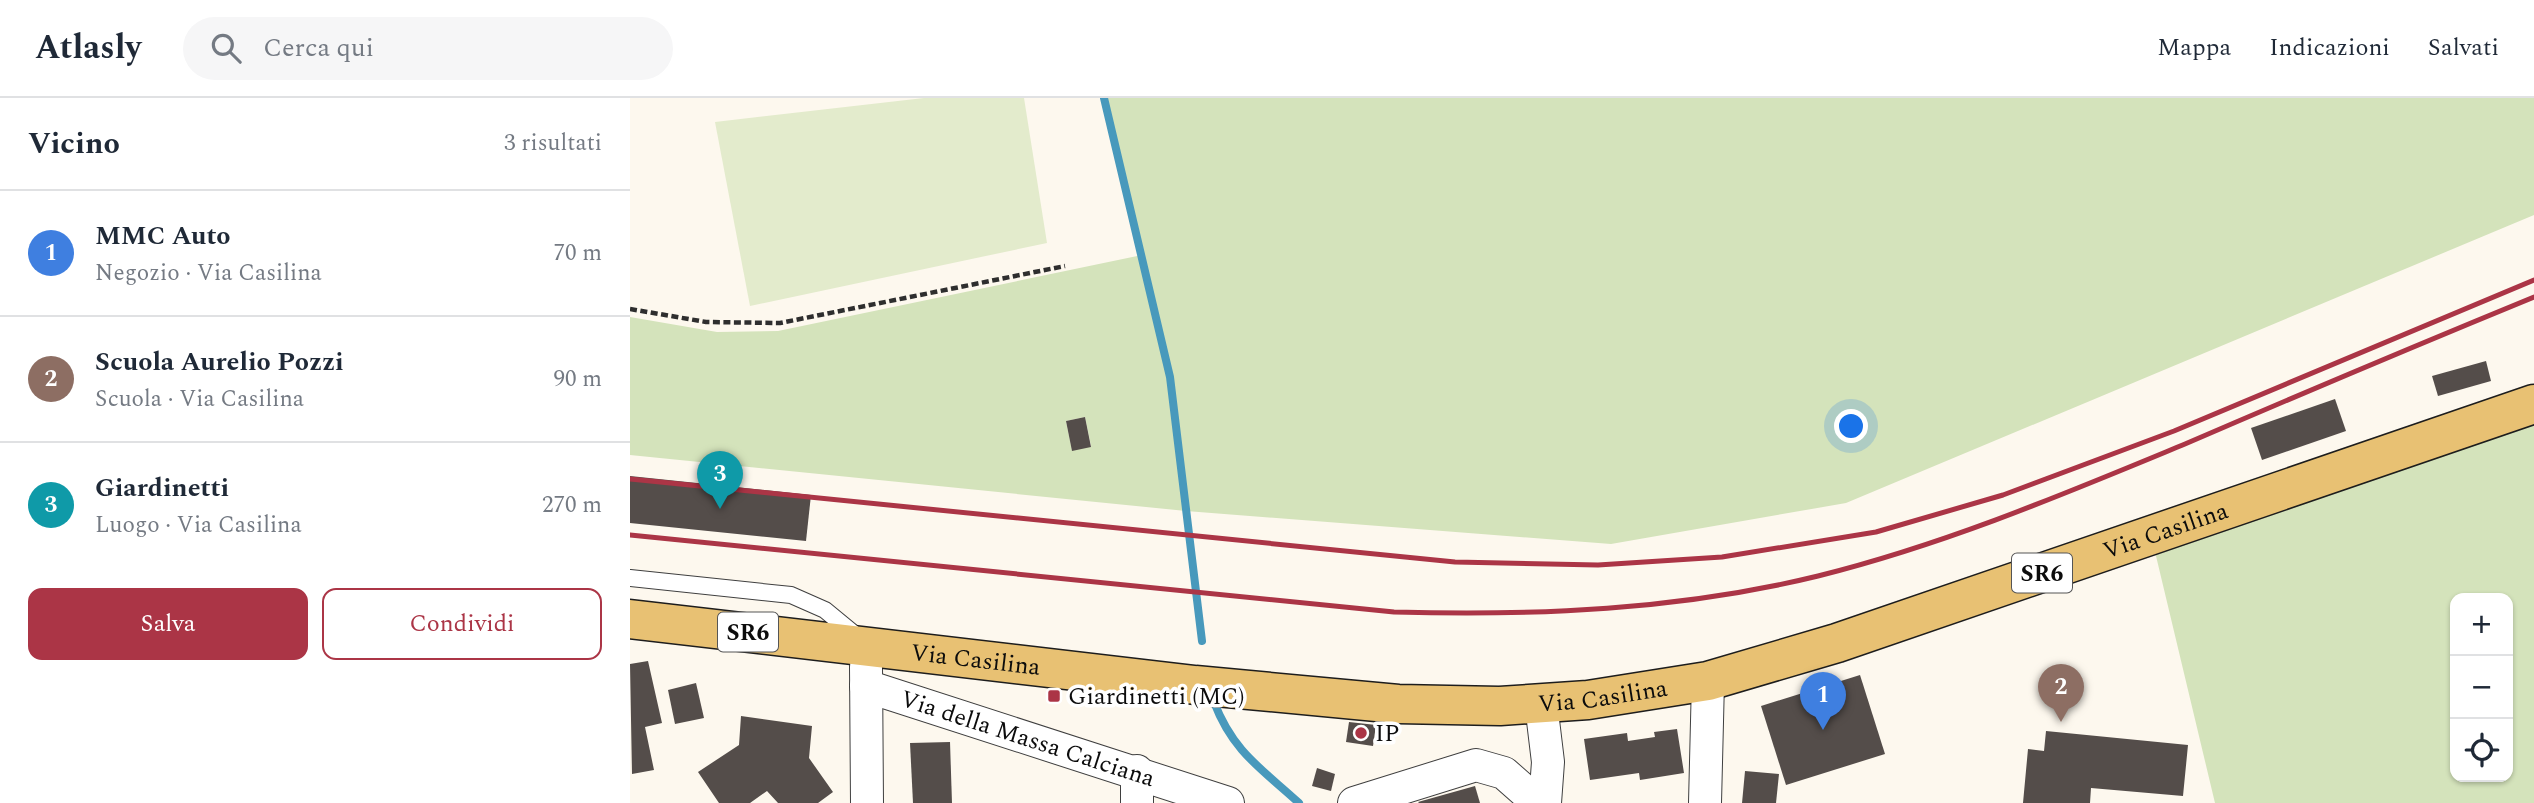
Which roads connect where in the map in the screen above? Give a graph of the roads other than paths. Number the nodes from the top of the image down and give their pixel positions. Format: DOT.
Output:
graph roads {
  1 [pos="2534,404"];
  2 [pos="630,578"];
  3 [pos="630,619"];
  4 [pos="866,645"];
  5 [pos="1709,681"];
  6 [pos="866,687"];
  7 [pos="1541,704"];
  8 [pos="1138,771"];
  9 [pos="867,803"];
  10 [pos="1137,803"];
  11 [pos="1228,803"];
  12 [pos="1354,803"];
  13 [pos="1538,803"];
  14 [pos="1545,803"];
  15 [pos="1705,803"];
  1 -- 5 [label="main road, Via Casilina / SR6"];
  2 -- 4 [label="lane"];
  3 -- 4 [label="main road, Via Casilina / SR6"];
  4 -- 6 [label="street"];
  4 -- 7 [label="main road, Via Casilina / SR6"];
  5 -- 7 [label="main road, Via Casilina / SR6"];
  5 -- 15 [label="street"];
  6 -- 8 [label="street, Via della Massa Calciana"];
  6 -- 9 [label="street"];
  7 -- 14 [label="street"];
  8 -- 10 [label="street"];
  8 -- 11 [label="street, Via della Massa Calciana"];
  12 -- 13 [label="street"];
}
